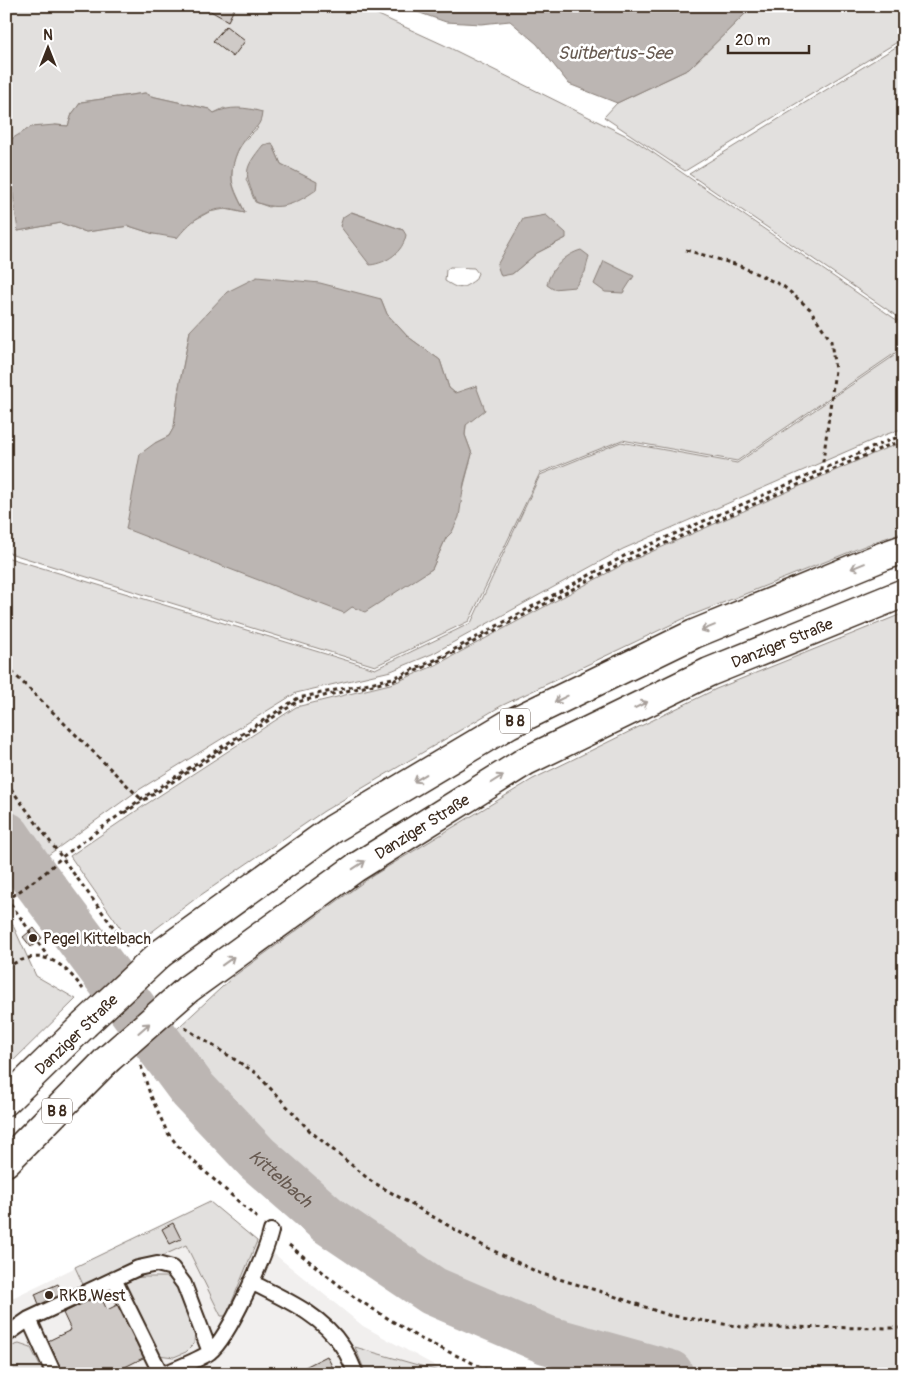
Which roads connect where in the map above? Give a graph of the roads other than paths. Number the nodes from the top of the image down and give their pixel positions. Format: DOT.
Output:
graph roads {
  1 [pos="904,550"];
  2 [pos="904,592"];
  3 [pos="6,1101"];
  4 [pos="6,1162"];
  5 [pos="271,1231"];
  6 [pos="114,1279"];
  7 [pos="251,1282"];
  8 [pos="29,1319"];
  9 [pos="6,1335"];
  10 [pos="210,1352"];
  11 [pos="54,1374"];
  12 [pos="163,1374"];
  13 [pos="356,1374"];
  1 -- 3 [label="highway, Danziger Straße / B 8, one-way, bridge"];
  4 -- 2 [label="highway, Danziger Straße / B 8, one-way, bridge"];
  5 -- 7 [label="lane"];
  6 -- 8 [label="lane"];
  6 -- 10 [label="lane"];
  6 -- 12 [label="lane"];
  7 -- 10 [label="lane"];
  7 -- 13 [label="lane"];
  8 -- 9 [label="lane"];
  8 -- 11 [label="lane"];
  10 -- 12 [label="lane"];
}
